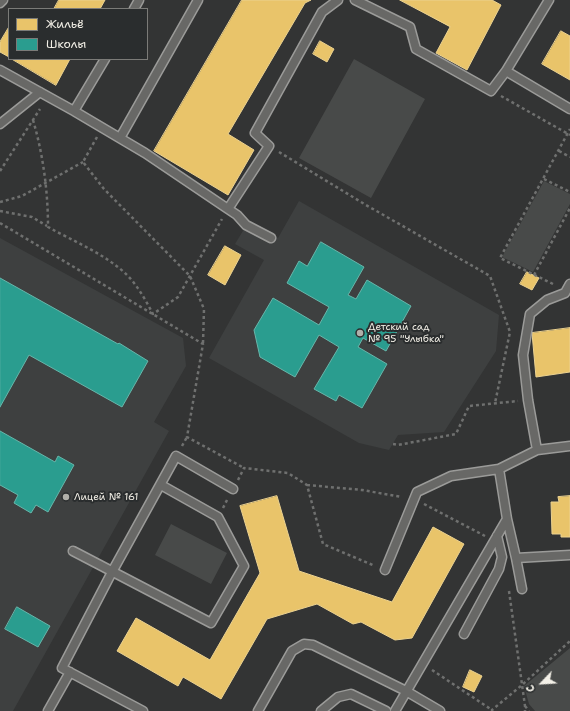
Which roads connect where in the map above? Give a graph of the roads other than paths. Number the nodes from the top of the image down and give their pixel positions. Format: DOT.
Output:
graph roads {
  1 [pos="3,0"];
  2 [pos="198,0"];
  3 [pos="338,0"];
  4 [pos="355,0"];
  5 [pos="549,0"];
  6 [pos="0,3"];
  7 [pos="104,60"];
  8 [pos="0,70"];
  9 [pos="506,71"];
  10 [pos="40,92"];
  11 [pos="570,109"];
  12 [pos="74,111"];
  13 [pos="0,124"];
  14 [pos="120,138"];
  15 [pos="228,209"];
  16 [pos="271,238"];
  17 [pos="570,284"];
  18 [pos="570,446"];
  19 [pos="537,450"];
  20 [pos="498,469"];
  21 [pos="161,486"];
  22 [pos="233,489"];
  23 [pos="507,519"];
  24 [pos="497,536"];
  25 [pos="73,551"];
  26 [pos="570,556"];
  27 [pos="516,558"];
  28 [pos="385,570"];
  29 [pos="112,572"];
  30 [pos="522,588"];
  31 [pos="464,634"];
  32 [pos="70,672"];
  33 [pos="406,691"];
  34 [pos="48,711"];
  35 [pos="142,711"];
  36 [pos="258,711"];
  37 [pos="321,711"];
  38 [pos="386,711"];
  39 [pos="395,711"];
  40 [pos="440,711"];
  1 -- 6 [label="lane"];
  2 -- 14 [label="lane"];
  3 -- 15 [label="lane"];
  4 -- 9 [label="lane"];
  5 -- 9 [label="lane"];
  7 -- 12 [label="lane"];
  8 -- 10 [label="lane"];
  9 -- 11 [label="lane"];
  10 -- 12 [label="lane"];
  10 -- 13 [label="lane"];
  12 -- 14 [label="lane"];
  14 -- 15 [label="lane"];
  15 -- 16 [label="lane"];
  17 -- 19 [label="lane"];
  18 -- 19 [label="lane"];
  19 -- 20 [label="lane"];
  20 -- 23 [label="lane"];
  20 -- 28 [label="lane"];
  21 -- 22 [label="lane"];
  21 -- 29 [label="lane"];
  21 -- 29 [label="lane"];
  23 -- 24 [label="lane"];
  23 -- 27 [label="lane"];
  24 -- 31 [label="lane"];
  24 -- 33 [label="lane"];
  25 -- 29 [label="lane"];
  26 -- 27 [label="lane"];
  27 -- 30 [label="lane"];
  29 -- 32 [label="lane"];
  32 -- 34 [label="lane"];
  32 -- 35 [label="lane"];
  33 -- 36 [label="lane"];
  33 -- 39 [label="lane"];
  33 -- 40 [label="lane"];
  37 -- 38 [label="lane"];
}
